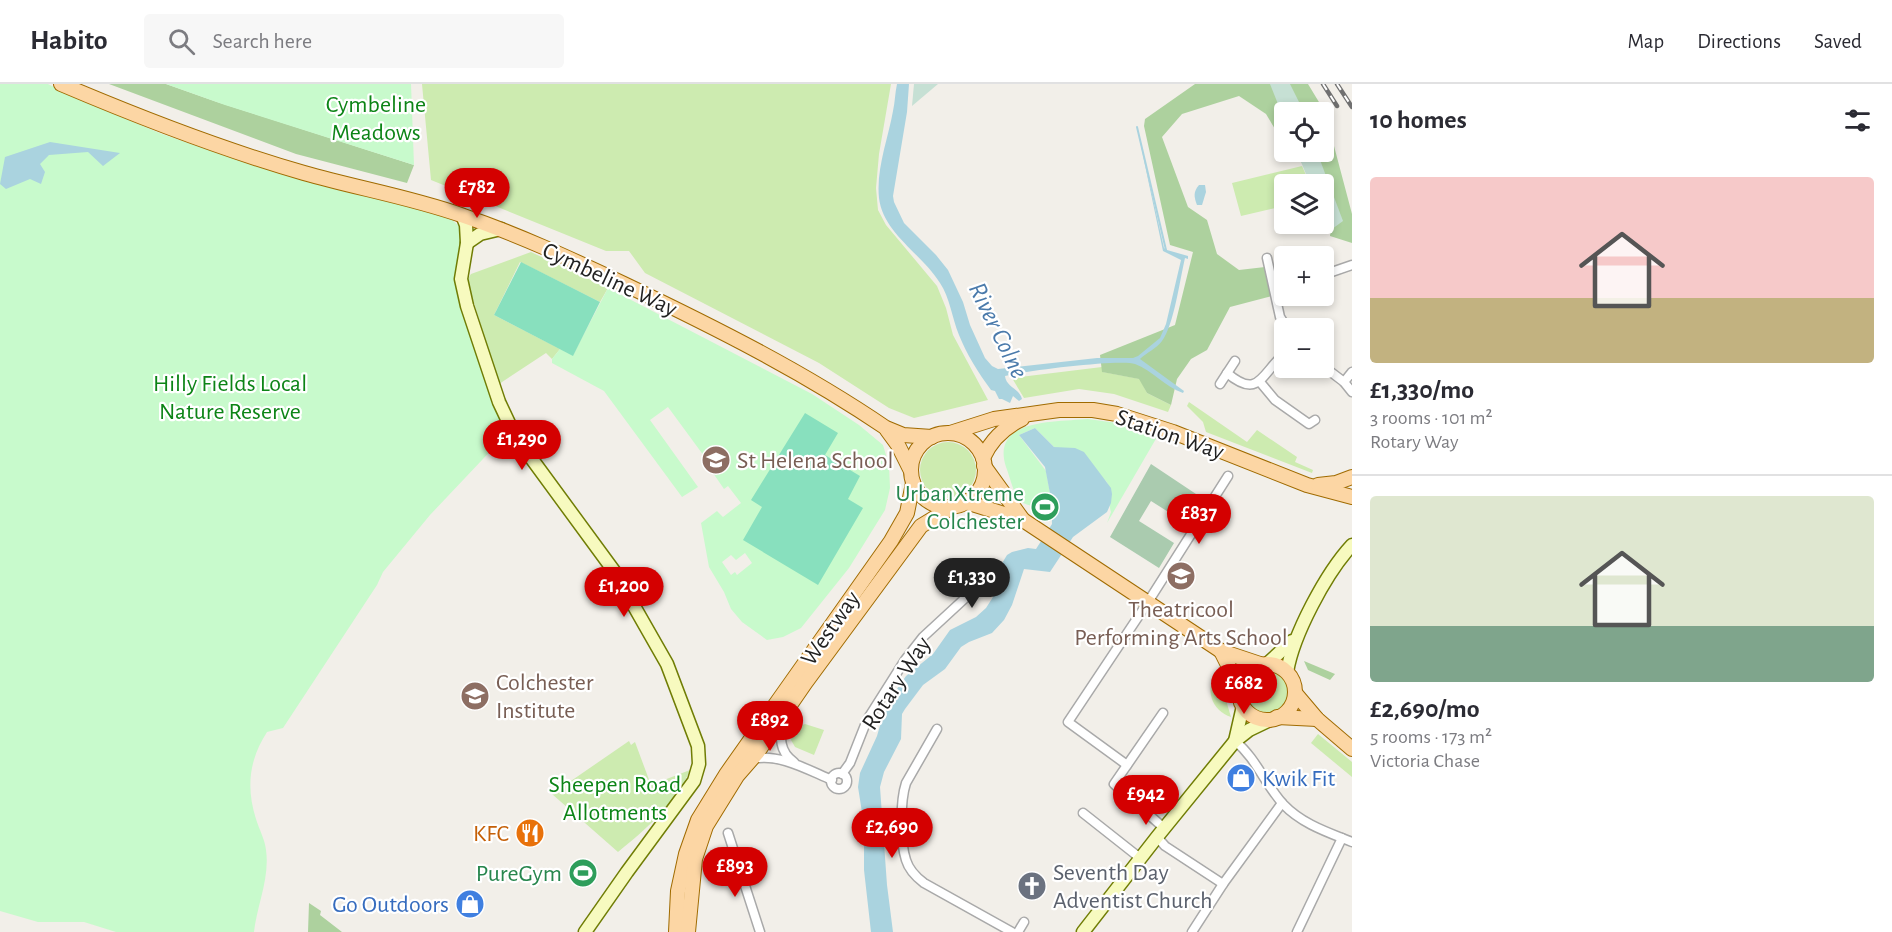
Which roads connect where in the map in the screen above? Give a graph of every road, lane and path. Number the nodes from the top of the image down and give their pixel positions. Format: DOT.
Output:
graph roads {
  1 [pos="61,84"];
  2 [pos="462,215"];
  3 [pos="501,229"];
  4 [pos="467,243"];
  5 [pos="1267,258"];
  6 [pos="1352,265"];
  7 [pos="1334,271"];
  8 [pos="1274,289"];
  9 [pos="1235,362"];
  10 [pos="1274,364"];
  11 [pos="1352,372"];
  12 [pos="1227,373"];
  13 [pos="1334,374"];
  14 [pos="1260,382"];
  15 [pos="1344,382"];
  16 [pos="1220,384"];
  17 [pos="1352,392"];
  18 [pos="1029,415"];
  19 [pos="1315,420"];
  20 [pos="886,429"];
  21 [pos="950,433"];
  22 [pos="932,437"];
  23 [pos="994,439"];
  24 [pos="984,462"];
  25 [pos="911,476"];
  26 [pos="1228,476"];
  27 [pos="1352,478"];
  28 [pos="1307,485"];
  29 [pos="1007,496"];
  30 [pos="1352,496"];
  31 [pos="960,504"];
  32 [pos="999,511"];
  33 [pos="938,516"];
  34 [pos="1023,520"];
  35 [pos="1352,545"];
  36 [pos="988,577"];
  37 [pos="1148,602"];
  38 [pos="1296,635"];
  39 [pos="1221,651"];
  40 [pos="1264,664"];
  41 [pos="1287,672"];
  42 [pos="1295,693"];
  43 [pos="1241,701"];
  44 [pos="1164,713"];
  45 [pos="782,717"];
  46 [pos="1275,718"];
  47 [pos="1317,719"];
  48 [pos="937,729"];
  49 [pos="1235,741"];
  50 [pos="1352,749"];
  51 [pos="752,759"];
  52 [pos="1127,765"];
  53 [pos="801,768"];
  54 [pos="842,774"];
  55 [pos="831,779"];
  56 [pos="1282,803"];
  57 [pos="1083,813"];
  58 [pos="1161,832"];
  59 [pos="728,833"];
  60 [pos="1342,838"];
  61 [pos="1352,842"];
  62 [pos="1140,858"];
  63 [pos="1223,884"];
  64 [pos="1024,922"];
  65 [pos="585,932"];
  66 [pos="676,932"];
  67 [pos="688,932"];
  68 [pos="760,932"];
  69 [pos="1012,932"];
  70 [pos="1018,932"];
  71 [pos="1083,932"];
  72 [pos="1192,932"];
  73 [pos="1297,932"];
  1 -- 2 [label="main road, Cymbeline Way"];
  2 -- 3 [label="main road, Cymbeline Way"];
  2 -- 4 [label="street"];
  3 -- 4 [label="street"];
  3 -- 20 [label="main road, Cymbeline Way"];
  4 -- 65 [label="street"];
  5 -- 8 [label="street"];
  6 -- 7 [label="street"];
  9 -- 12 [label="street"];
  10 -- 14 [label="street"];
  11 -- 15 [label="street"];
  12 -- 14 [label="street"];
  12 -- 16 [label="street"];
  13 -- 15 [label="street"];
  14 -- 19 [label="street"];
  15 -- 17 [label="street"];
  18 -- 21 [label="main road, Station Way"];
  18 -- 23 [label="main road, Station Way"];
  18 -- 28 [label="main road, Station Way"];
  20 -- 22 [label="main road"];
  20 -- 25 [label="main road"];
  21 -- 22 [label="main road"];
  21 -- 24 [label="main road"];
  22 -- 25 [label="main road"];
  23 -- 24 [label="main road, Station Way"];
  23 -- 29 [label="main road"];
  24 -- 29 [label="main road"];
  24 -- 31 [label="main road"];
  25 -- 31 [label="main road"];
  25 -- 66 [label="main road, Westway"];
  26 -- 37 [label="street"];
  27 -- 28 [label="main road, Station Way"];
  28 -- 30 [label="main road, Station Way"];
  29 -- 34 [label="main road"];
  31 -- 32 [label="main road"];
  31 -- 33 [label="main road, Westway"];
  32 -- 33 [label="main road"];
  32 -- 34 [label="main road"];
  33 -- 45 [label="main road, Westway"];
  34 -- 37 [label="main road"];
  35 -- 38 [label="street"];
  36 -- 54 [label="street, Rotary Way"];
  37 -- 39 [label="main road"];
  37 -- 52 [label="street"];
  38 -- 40 [label="street"];
  38 -- 41 [label="street"];
  39 -- 40 [label="main road"];
  39 -- 43 [label="main road"];
  40 -- 41 [label="main road"];
  40 -- 43 [label="main road"];
  41 -- 42 [label="main road"];
  42 -- 46 [label="main road"];
  42 -- 47 [label="main road"];
  43 -- 46 [label="main road"];
  43 -- 49 [label="street"];
  44 -- 52 [label="street"];
  45 -- 51 [label="main road, Westway"];
  45 -- 53 [label="street"];
  46 -- 47 [label="main road"];
  46 -- 49 [label="street"];
  47 -- 50 [label="main road"];
  48 -- 69 [label="street"];
  49 -- 56 [label="street"];
  49 -- 58 [label="street"];
  51 -- 53 [label="street"];
  51 -- 67 [label="main road, Westway"];
  52 -- 58 [label="street"];
  53 -- 55 [label="street"];
  54 -- 55 [label="street"];
  54 -- 55 [label="street"];
  56 -- 60 [label="street"];
  56 -- 63 [label="street"];
  57 -- 62 [label="street"];
  58 -- 62 [label="street"];
  58 -- 63 [label="street"];
  59 -- 68 [label="street"];
  60 -- 61 [label="street"];
  60 -- 73 [label="street"];
  62 -- 71 [label="street"];
  63 -- 72 [label="street"];
  64 -- 70 [label="street"];
}
